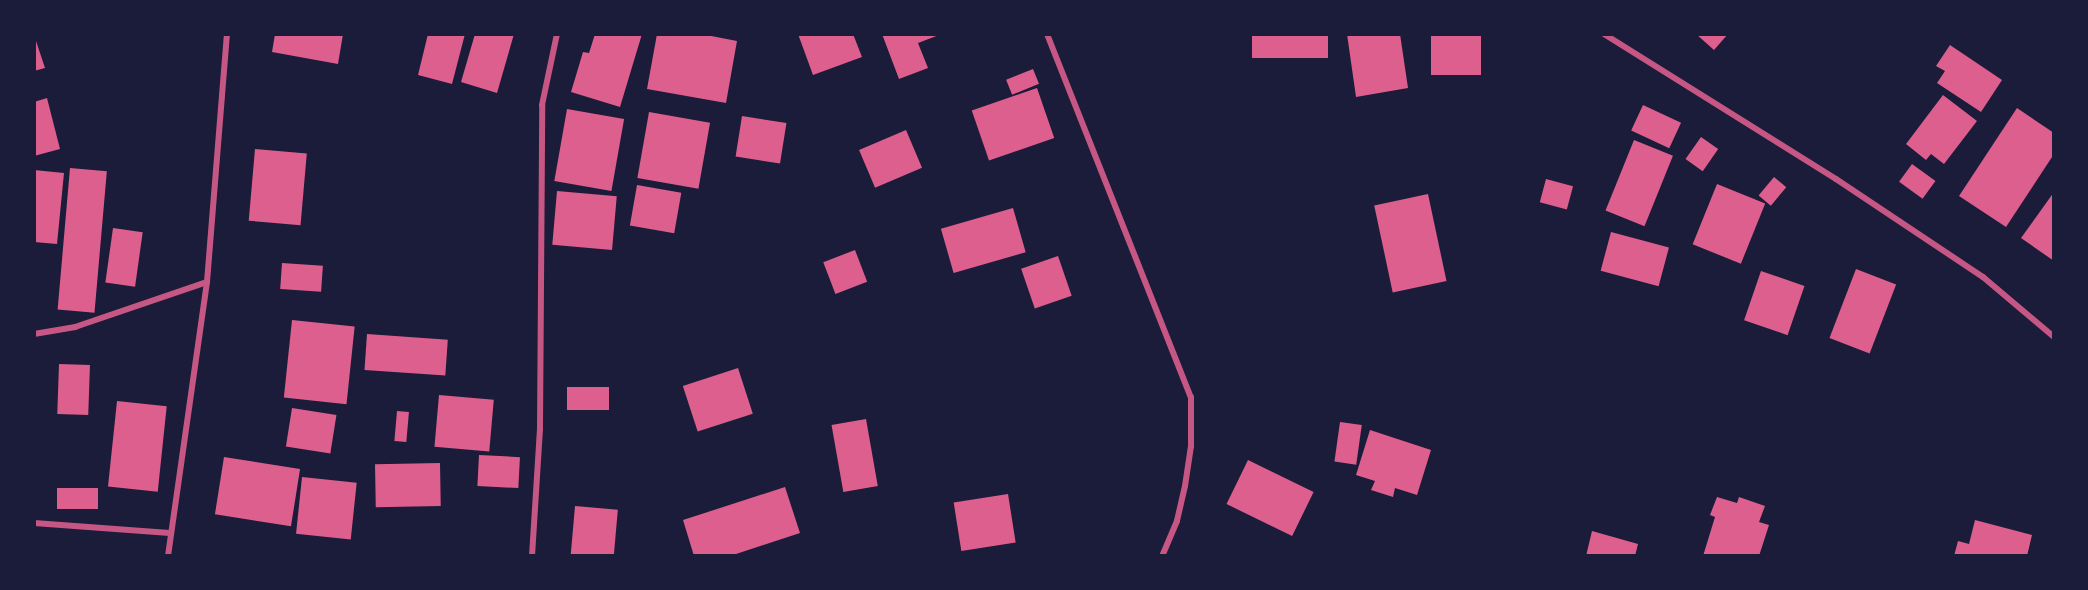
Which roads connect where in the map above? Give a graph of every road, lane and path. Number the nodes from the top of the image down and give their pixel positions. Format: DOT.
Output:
graph roads {
  1 [pos="227,34"];
  2 [pos="557,34"];
  3 [pos="1047,34"];
  4 [pos="1604,34"];
  5 [pos="207,282"];
  6 [pos="34,334"];
  7 [pos="2054,337"];
  8 [pos="34,523"];
  9 [pos="170,533"];
  10 [pos="168,555"];
  11 [pos="532,555"];
  12 [pos="1162,555"];
  1 -- 5 [label="street"];
  2 -- 11 [label="street"];
  3 -- 12 [label="street"];
  4 -- 7 [label="street"];
  5 -- 6 [label="street"];
  5 -- 9 [label="street"];
  8 -- 9 [label="street"];
  9 -- 10 [label="street"];
}
